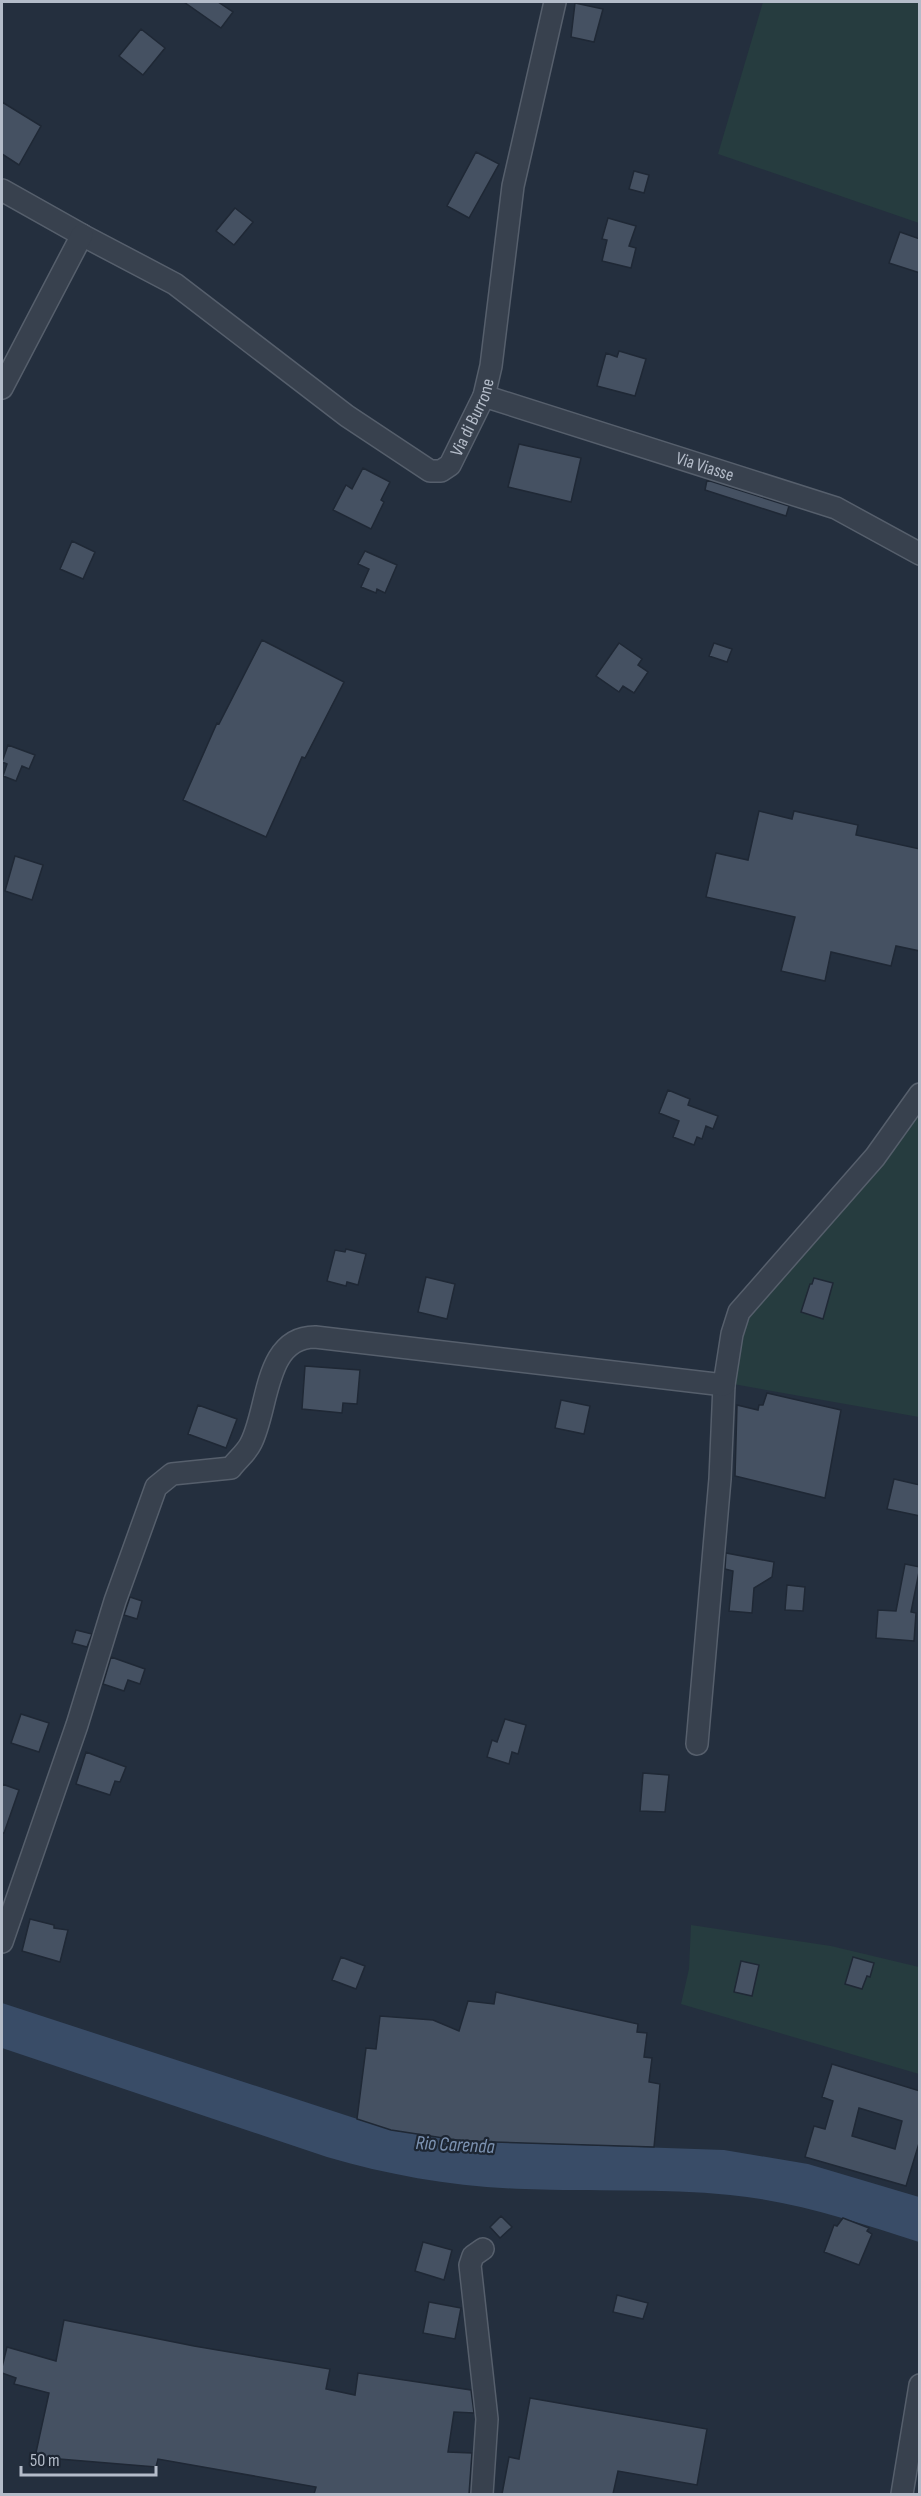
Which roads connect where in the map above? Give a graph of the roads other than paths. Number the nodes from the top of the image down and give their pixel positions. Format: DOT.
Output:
graph roads {
  1 [pos="555,2"];
  2 [pos="2,190"];
  3 [pos="82,235"];
  4 [pos="2,388"];
  5 [pos="484,396"];
  6 [pos="920,554"];
  7 [pos="920,1094"];
  8 [pos="724,1385"];
  9 [pos="697,1744"];
  10 [pos="2,1942"];
  11 [pos="483,2249"];
  12 [pos="920,2385"];
  13 [pos="482,2494"];
  14 [pos="902,2494"];
  1 -- 5 [label="street, Via di Burrone"];
  2 -- 3 [label="street, Via di Burrone"];
  3 -- 4 [label="street"];
  3 -- 5 [label="street, Via di Burrone"];
  5 -- 6 [label="street, Via Viasse"];
  7 -- 8 [label="street"];
  8 -- 9 [label="street"];
  8 -- 10 [label="street"];
  11 -- 13 [label="street"];
  12 -- 14 [label="street"];
}
